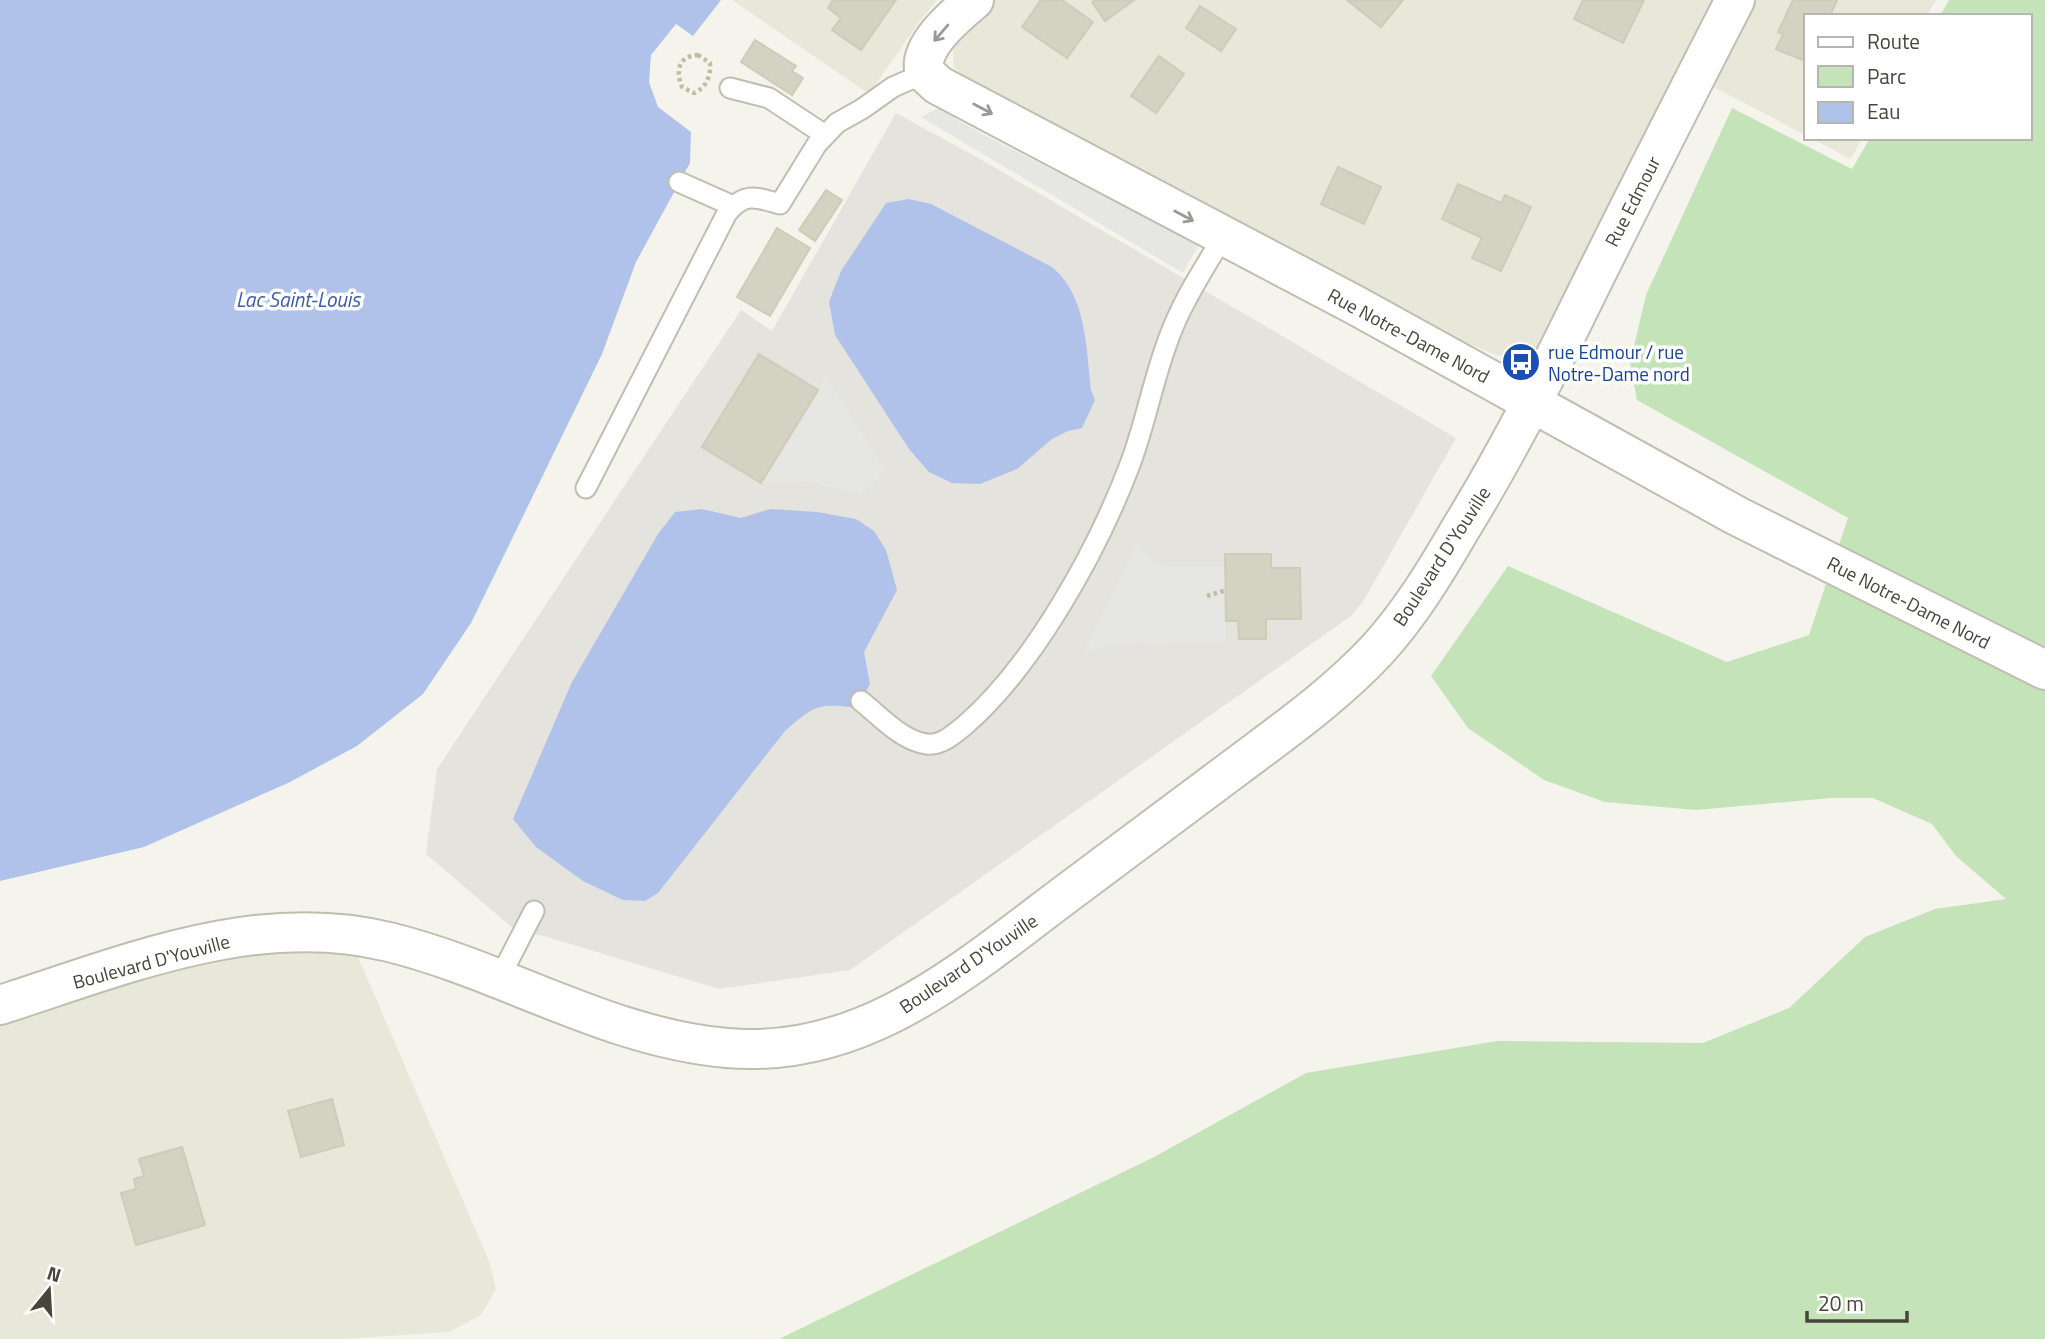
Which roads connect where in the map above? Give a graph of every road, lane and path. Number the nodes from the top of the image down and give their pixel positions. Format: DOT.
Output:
graph roads {
  1 [pos="974,0"];
  2 [pos="1735,0"];
  3 [pos="677,73"];
  4 [pos="925,73"];
  5 [pos="730,88"];
  6 [pos="825,135"];
  7 [pos="679,182"];
  8 [pos="733,206"];
  9 [pos="1223,237"];
  10 [pos="1532,403"];
  11 [pos="586,488"];
  12 [pos="1226,590"];
  13 [pos="1207,596"];
  14 [pos="2045,670"];
  15 [pos="861,701"];
  16 [pos="534,911"];
  17 [pos="499,979"];
  18 [pos="0,1005"];
  1 -- 4 [label="street, one-way"];
  2 -- 10 [label="street, Rue Edmour"];
  3 -- 3 [label="path"];
  4 -- 6 [label="lane"];
  4 -- 9 [label="street, Rue Notre-Dame Nord, one-way"];
  5 -- 6 [label="lane"];
  6 -- 8 [label="lane"];
  7 -- 8 [label="lane"];
  8 -- 11 [label="lane"];
  9 -- 10 [label="street, Rue Notre-Dame Nord"];
  9 -- 15 [label="lane"];
  10 -- 14 [label="street, Rue Notre-Dame Nord"];
  10 -- 17 [label="street, Boulevard D'Youville"];
  12 -- 13 [label="path"];
  16 -- 17 [label="lane"];
  17 -- 18 [label="street, Boulevard D'Youville"];
}
